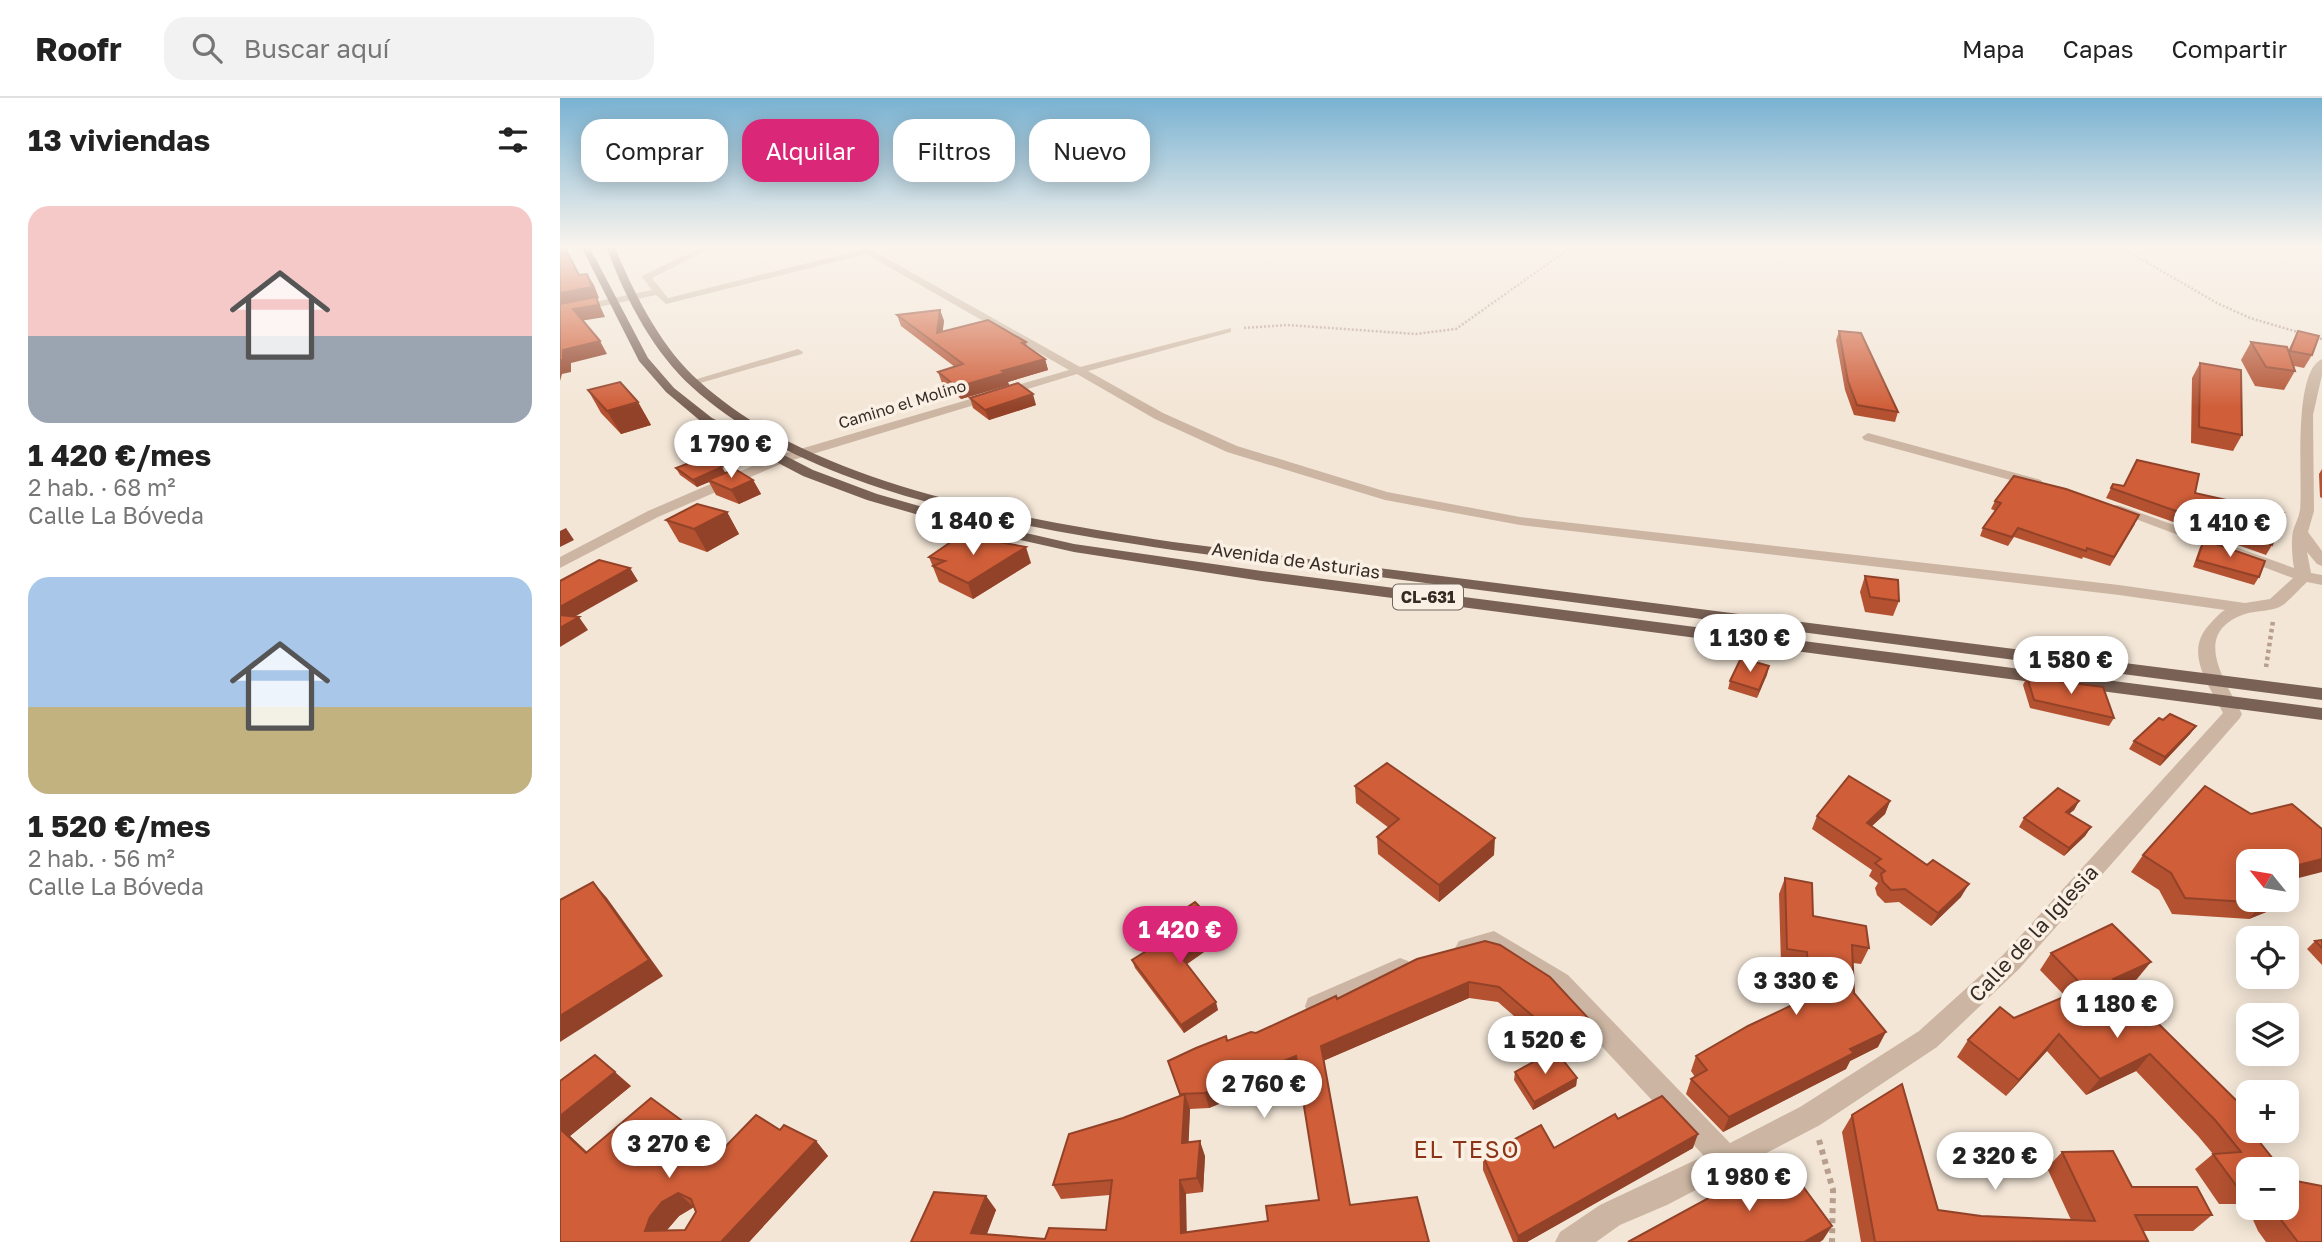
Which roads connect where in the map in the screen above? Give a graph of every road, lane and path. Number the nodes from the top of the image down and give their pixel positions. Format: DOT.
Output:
graph roads {
  1 [pos="610,301"];
  2 [pos="612,301"];
  3 [pos="637,301"];
  4 [pos="956,301"];
  5 [pos="1495,301"];
  6 [pos="2214,301"];
  7 [pos="560,312"];
  8 [pos="1227,330"];
  9 [pos="2322,339"];
  10 [pos="798,352"];
  11 [pos="2322,362"];
  12 [pos="1077,371"];
  13 [pos="693,382"];
  14 [pos="1868,437"];
  15 [pos="803,452"];
  16 [pos="778,460"];
  17 [pos="2054,488"];
  18 [pos="2106,506"];
  19 [pos="2314,511"];
  20 [pos="2300,533"];
  21 [pos="2322,561"];
  22 [pos="560,563"];
  23 [pos="2304,578"];
  24 [pos="2322,580"];
  25 [pos="2245,608"];
  26 [pos="2270,636"];
  27 [pos="2265,664"];
  28 [pos="2217,680"];
  29 [pos="2322,694"];
  30 [pos="2227,702"];
  31 [pos="2322,714"];
  32 [pos="1443,954"];
  33 [pos="1418,960"];
  34 [pos="1295,1017"];
  35 [pos="1810,1116"];
  36 [pos="1725,1158"];
  37 [pos="1570,1242"];
  38 [pos="1832,1242"];
  1 -- 7 [label="street"];
  2 -- 16 [label="main road, Avenida de Asturias / CL-631"];
  3 -- 13 [label="main road, Avenida de Asturias / CL-631"];
  4 -- 12 [label="street"];
  5 -- 8 [label="path"];
  6 -- 9 [label="path"];
  8 -- 12 [label="street, Camino el Molino"];
  10 -- 13 [label="street"];
  11 -- 19 [label="street"];
  12 -- 15 [label="street, Camino el Molino"];
  12 -- 25 [label="street"];
  13 -- 15 [label="main road, Avenida de Asturias / CL-631"];
  14 -- 17 [label="street"];
  15 -- 16 [label="street, Camino el Molino"];
  15 -- 28 [label="main road, Avenida de Asturias / CL-631"];
  16 -- 22 [label="street, Camino el Molino"];
  16 -- 30 [label="main road, Avenida de Asturias / CL-631"];
  18 -- 23 [label="street"];
  19 -- 20 [label="street"];
  20 -- 21 [label="street"];
  20 -- 23 [label="street"];
  23 -- 24 [label="street"];
  23 -- 25 [label="street"];
  25 -- 28 [label="street"];
  26 -- 27 [label="path"];
  28 -- 29 [label="main road, Avenida de Asturias / CL-631"];
  28 -- 30 [label="street"];
  30 -- 31 [label="main road, Avenida de Asturias / CL-631"];
  30 -- 35 [label="street, Calle de la Iglesia"];
  32 -- 36 [label="street"];
  33 -- 34 [label="street"];
  35 -- 36 [label="street, Calle de la Iglesia"];
  35 -- 38 [label="path"];
  36 -- 37 [label="street, Calle de la Iglesia"];
}
